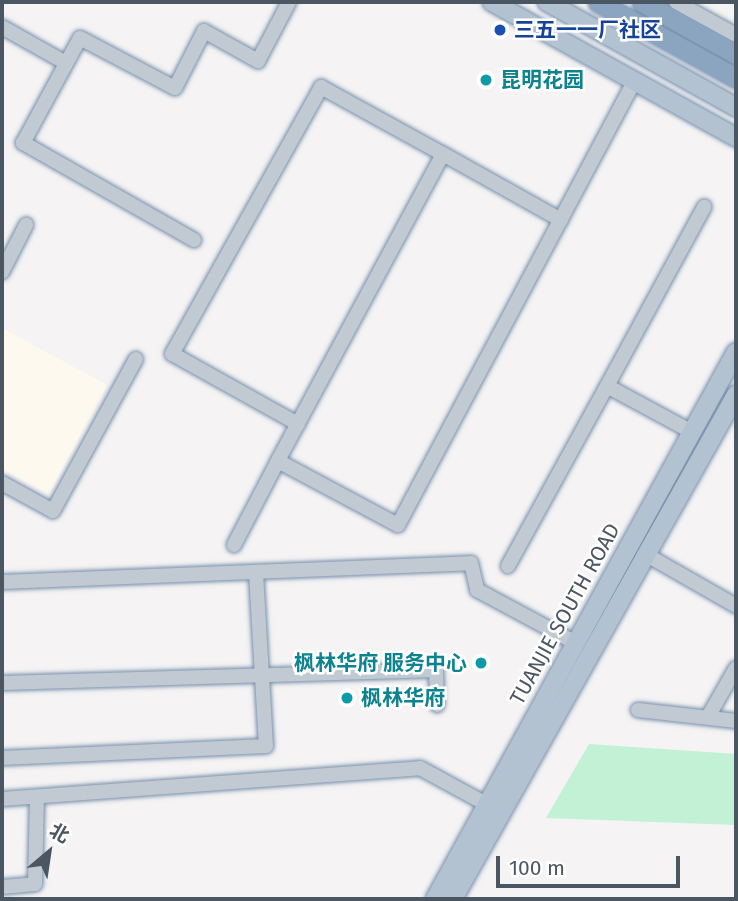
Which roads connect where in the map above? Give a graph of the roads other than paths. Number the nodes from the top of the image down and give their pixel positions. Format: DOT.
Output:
graph roads {
  1 [pos="289,2"];
  2 [pos="492,2"];
  3 [pos="547,2"];
  4 [pos="598,2"];
  5 [pos="642,2"];
  6 [pos="676,2"];
  7 [pos="2,27"];
  8 [pos="736,35"];
  9 [pos="736,54"];
  10 [pos="66,63"];
  11 [pos="736,78"];
  12 [pos="635,80"];
  13 [pos="736,107"];
  14 [pos="736,137"];
  15 [pos="443,154"];
  16 [pos="704,207"];
  17 [pos="561,220"];
  18 [pos="26,225"];
  19 [pos="194,240"];
  20 [pos="2,272"];
  21 [pos="736,352"];
  22 [pos="136,359"];
  23 [pos="607,386"];
  24 [pos="736,395"];
  25 [pos="298,424"];
  26 [pos="692,432"];
  27 [pos="278,461"];
  28 [pos="2,483"];
  29 [pos="234,545"];
  30 [pos="645,554"];
  31 [pos="508,566"];
  32 [pos="256,572"];
  33 [pos="2,582"];
  34 [pos="736,606"];
  35 [pos="576,643"];
  36 [pos="736,668"];
  37 [pos="262,677"];
  38 [pos="2,683"];
  39 [pos="437,705"];
  40 [pos="638,710"];
  41 [pos="708,717"];
  42 [pos="736,722"];
  43 [pos="2,758"];
  44 [pos="37,797"];
  45 [pos="2,799"];
  46 [pos="486,804"];
  47 [pos="20,885"];
  48 [pos="2,887"];
  49 [pos="12,899"];
  50 [pos="435,899"];
  51 [pos="453,899"];
  1 -- 10 [label="street"];
  2 -- 12 [label="main road"];
  3 -- 13 [label="main road"];
  4 -- 11 [label="highway"];
  5 -- 9 [label="highway"];
  6 -- 8 [label="street"];
  7 -- 10 [label="street"];
  10 -- 19 [label="street"];
  12 -- 14 [label="main road"];
  12 -- 17 [label="street"];
  15 -- 17 [label="street"];
  15 -- 25 [label="street"];
  15 -- 25 [label="street"];
  16 -- 23 [label="street"];
  17 -- 27 [label="street"];
  18 -- 20 [label="street"];
  21 -- 26 [label="main road, TUANJIE SOUTH ROAD"];
  22 -- 28 [label="street"];
  23 -- 26 [label="street"];
  23 -- 31 [label="street"];
  24 -- 30 [label="main road, TUANJIE SOUTH ROAD"];
  25 -- 27 [label="street"];
  26 -- 35 [label="main road, TUANJIE SOUTH ROAD"];
  27 -- 29 [label="street"];
  30 -- 34 [label="street"];
  30 -- 51 [label="main road, TUANJIE SOUTH ROAD"];
  32 -- 33 [label="street"];
  32 -- 35 [label="street"];
  32 -- 37 [label="street"];
  35 -- 46 [label="main road, TUANJIE SOUTH ROAD"];
  36 -- 41 [label="street"];
  37 -- 38 [label="street"];
  37 -- 39 [label="street"];
  37 -- 43 [label="street"];
  40 -- 41 [label="street"];
  41 -- 42 [label="street"];
  44 -- 45 [label="street"];
  44 -- 46 [label="street"];
  44 -- 47 [label="street"];
  46 -- 50 [label="main road, TUANJIE SOUTH ROAD"];
  47 -- 48 [label="street"];
  47 -- 49 [label="street"];
}
